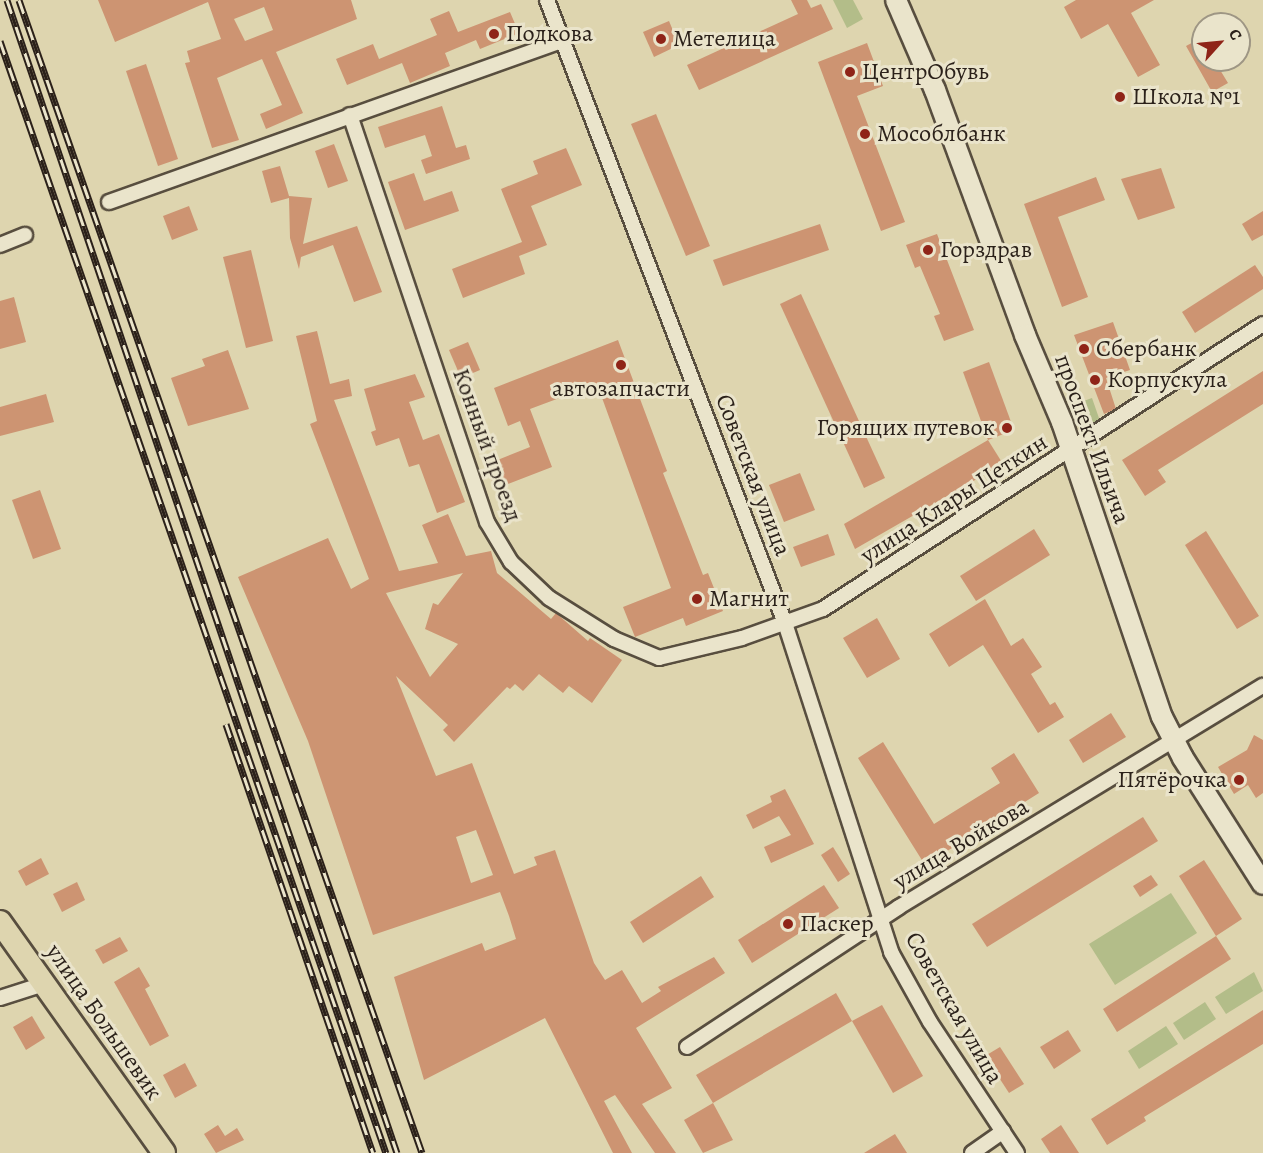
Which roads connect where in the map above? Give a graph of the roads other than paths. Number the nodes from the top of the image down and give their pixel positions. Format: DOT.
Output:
graph roads {
  1 [pos="547,0"];
  2 [pos="896,0"];
  3 [pos="562,41"];
  4 [pos="350,116"];
  5 [pos="109,202"];
  6 [pos="25,235"];
  7 [pos="0,245"];
  8 [pos="1263,324"];
  9 [pos="1072,450"];
  10 [pos="785,623"];
  11 [pos="1263,686"];
  12 [pos="1175,742"];
  13 [pos="1263,884"];
  14 [pos="881,921"];
  15 [pos="0,922"];
  16 [pos="44,984"];
  17 [pos="0,998"];
  18 [pos="687,1047"];
  19 [pos="1003,1131"];
  20 [pos="164,1153"];
  21 [pos="972,1153"];
  22 [pos="1017,1153"];
  1 -- 3 [label="street, Советская улица"];
  2 -- 9 [label="street, проспект Ильича"];
  3 -- 4 [label="street"];
  3 -- 10 [label="street, Советская улица"];
  4 -- 5 [label="street"];
  4 -- 10 [label="street, Конный проезд"];
  6 -- 7 [label="street"];
  8 -- 9 [label="street, улица Клары Цеткин"];
  9 -- 10 [label="street, улица Клары Цеткин"];
  9 -- 12 [label="street, проспект Ильича"];
  10 -- 14 [label="street, Советская улица"];
  11 -- 12 [label="street, улица Войкова"];
  12 -- 13 [label="street, проспект Ильича"];
  12 -- 14 [label="street, улица Войкова"];
  14 -- 18 [label="street, улица Войкова"];
  14 -- 19 [label="street, Советская улица"];
  15 -- 16 [label="main road, улица Большевик"];
  16 -- 17 [label="street"];
  16 -- 20 [label="main road, улица Большевик"];
  19 -- 21 [label="street"];
  19 -- 22 [label="street, Советская улица"];
}
